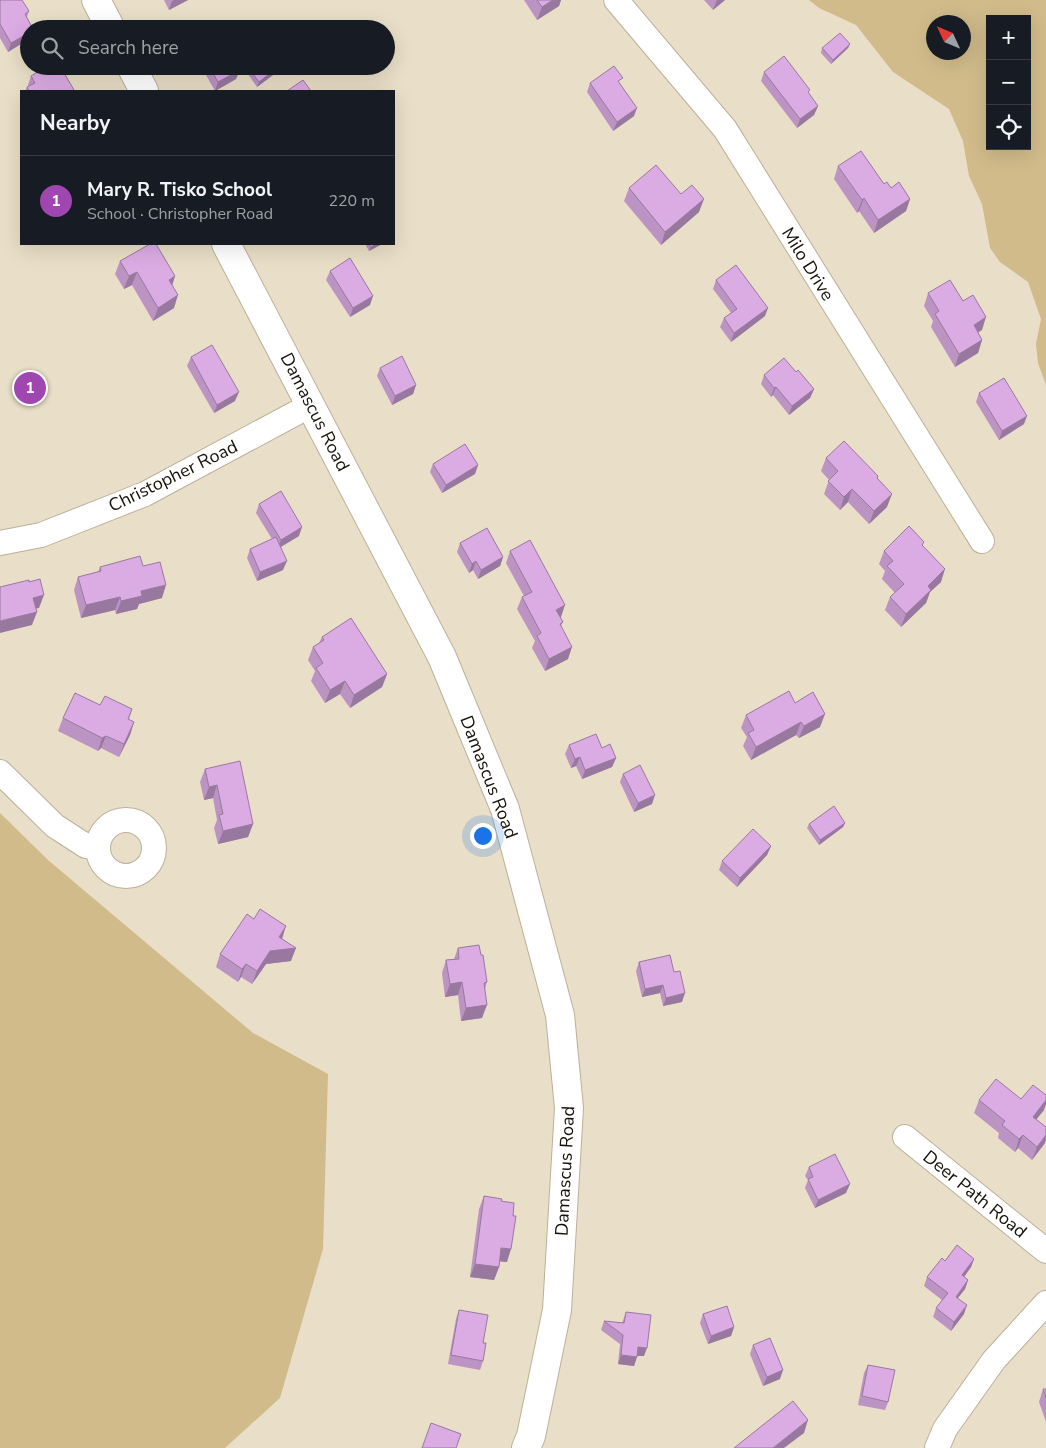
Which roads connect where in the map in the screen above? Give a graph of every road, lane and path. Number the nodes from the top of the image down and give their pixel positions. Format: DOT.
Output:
graph roads {
  1 [pos="96,0"];
  2 [pos="616,0"];
  3 [pos="106,20"];
  4 [pos="136,75"];
  5 [pos="143,90"];
  6 [pos="227,245"];
  7 [pos="311,405"];
  8 [pos="982,541"];
  9 [pos="0,543"];
  10 [pos="0,772"];
  11 [pos="98,848"];
  12 [pos="905,1137"];
  13 [pos="1046,1251"];
  14 [pos="1046,1304"];
  15 [pos="526,1448"];
  16 [pos="937,1448"];
  1 -- 3 [label="street"];
  2 -- 8 [label="street, Milo Drive"];
  4 -- 5 [label="street"];
  6 -- 7 [label="street, Damascus Road"];
  7 -- 9 [label="street, Christopher Road"];
  7 -- 15 [label="street, Damascus Road"];
  10 -- 11 [label="street"];
  12 -- 13 [label="street, Deer Path Road"];
  14 -- 16 [label="street"];
}
